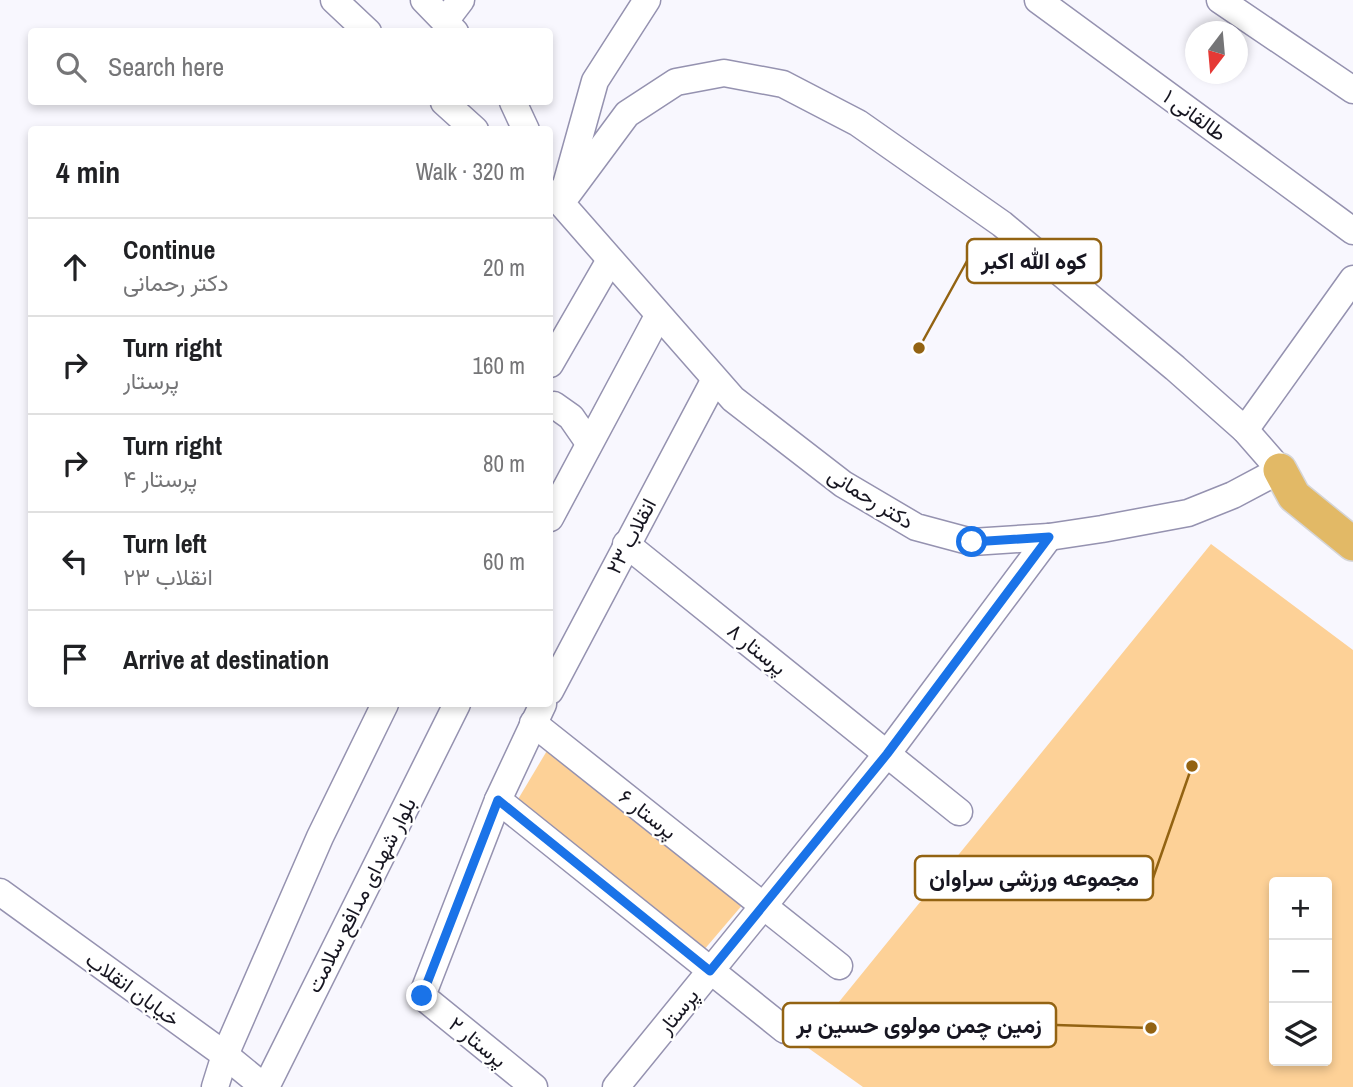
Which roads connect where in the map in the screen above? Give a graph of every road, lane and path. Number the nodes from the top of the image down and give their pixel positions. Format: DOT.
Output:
graph roads {
  1 [pos="334,0"];
  2 [pos="424,0"];
  3 [pos="647,0"];
  4 [pos="1038,0"];
  5 [pos="1220,0"];
  6 [pos="454,17"];
  7 [pos="364,28"];
  8 [pos="1353,90"];
  9 [pos="447,105"];
  10 [pos="514,105"];
  11 [pos="471,126"];
  12 [pos="524,126"];
  13 [pos="555,198"];
  14 [pos="1353,231"];
  15 [pos="610,260"];
  16 [pos="1353,279"];
  17 [pos="659,316"];
  18 [pos="553,360"];
  19 [pos="714,381"];
  20 [pos="553,405"];
  21 [pos="1245,430"];
  22 [pos="589,443"];
  23 [pos="1280,470"];
  24 [pos="553,512"];
  25 [pos="1353,515"];
  26 [pos="1049,537"];
  27 [pos="626,544"];
  28 [pos="1353,544"];
  29 [pos="553,685"];
  30 [pos="384,707"];
  31 [pos="455,707"];
  32 [pos="538,713"];
  33 [pos="887,754"];
  34 [pos="498,800"];
  35 [pos="959,812"];
  36 [pos="0,892"];
  37 [pos="764,905"];
  38 [pos="839,965"];
  39 [pos="710,971"];
  40 [pos="785,1030"];
  41 [pos="225,1055"];
  42 [pos="215,1087"];
  43 [pos="265,1087"];
  44 [pos="534,1087"];
  45 [pos="616,1087"];
  1 -- 7 [label="street"];
  2 -- 6 [label="street"];
  3 -- 13 [label="street"];
  4 -- 14 [label="street, طالقانی ۱"];
  5 -- 8 [label="street"];
  9 -- 11 [label="street"];
  10 -- 12 [label="street"];
  13 -- 15 [label="street, دکتر رحمانی"];
  13 -- 21 [label="street"];
  15 -- 17 [label="street, دکتر رحمانی"];
  15 -- 18 [label="street"];
  16 -- 21 [label="street"];
  17 -- 19 [label="street, دکتر رحمانی"];
  17 -- 22 [label="street"];
  19 -- 26 [label="street, دکتر رحمانی"];
  19 -- 27 [label="street, انقلاب ۲۳"];
  20 -- 22 [label="street"];
  21 -- 23 [label="street"];
  22 -- 24 [label="street"];
  23 -- 25 [label="main road"];
  23 -- 26 [label="street, دکتر رحمانی"];
  23 -- 28 [label="main road"];
  26 -- 33 [label="street, پرستار"];
  27 -- 29 [label="street, انقلاب ۲۳"];
  27 -- 33 [label="street, پرستار ۸"];
  30 -- 41 [label="street"];
  31 -- 43 [label="street, بلوار شهدای مدافع سلامت"];
  32 -- 34 [label="street"];
  32 -- 37 [label="street, پرستار ۶"];
  33 -- 35 [label="street, پرستار ۸"];
  33 -- 37 [label="street, پرستار"];
  34 -- 39 [label="street"];
  34 -- 44 [label="street, پرستار ۲"];
  36 -- 41 [label="street, خیابان انقلاب"];
  37 -- 38 [label="street, پرستار ۶"];
  37 -- 39 [label="street, پرستار"];
  39 -- 40 [label="street"];
  39 -- 45 [label="street, پرستار"];
  41 -- 42 [label="street"];
  41 -- 43 [label="street, خیابان انقلاب"];
}
